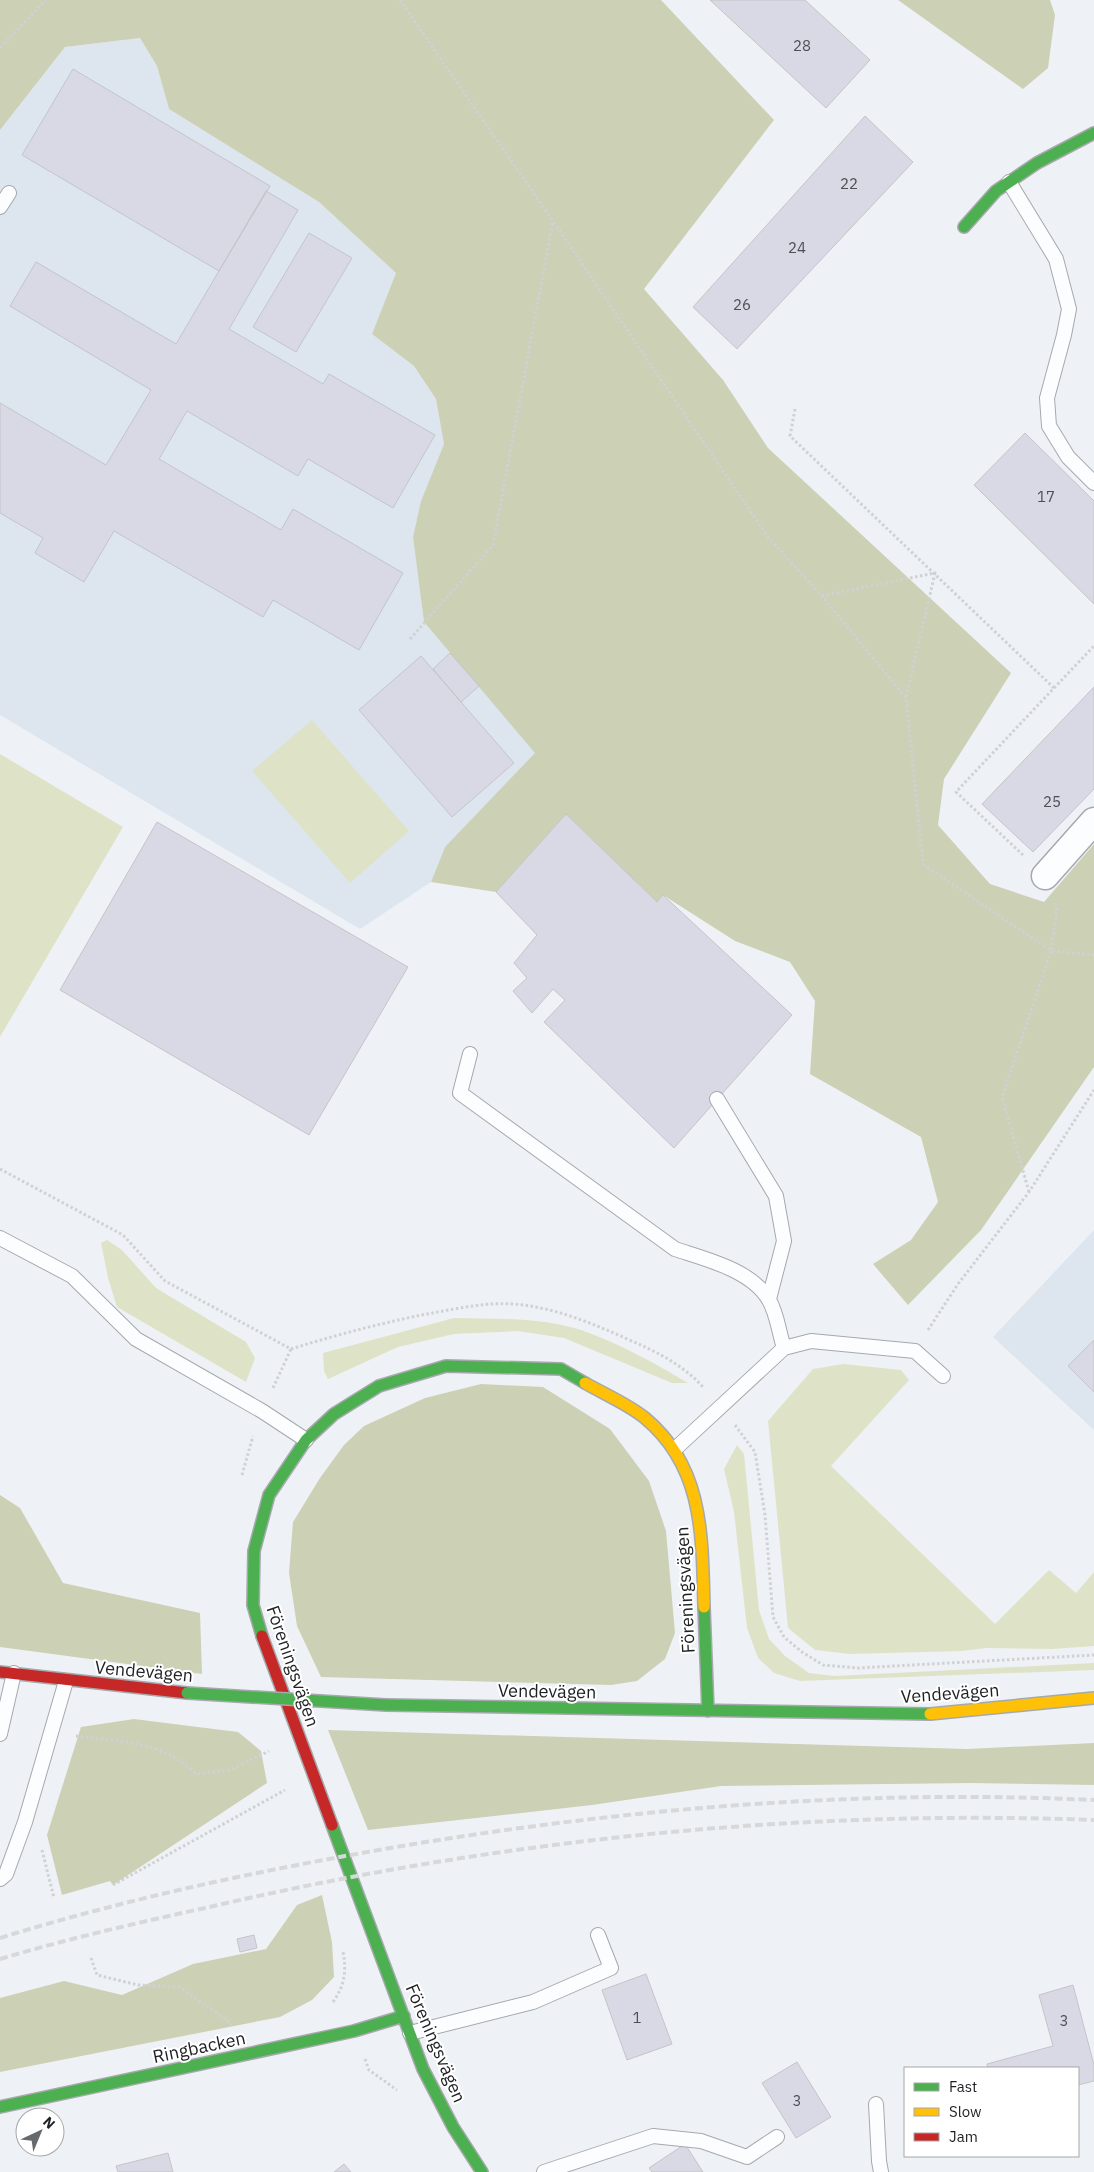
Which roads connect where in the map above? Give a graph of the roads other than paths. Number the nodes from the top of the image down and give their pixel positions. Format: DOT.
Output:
graph roads {
  1 [pos="1094,133"];
  2 [pos="1010,182"];
  3 [pos="9,193"];
  4 [pos="0,207"];
  5 [pos="964,227"];
  6 [pos="1094,483"];
  7 [pos="1094,821"];
  8 [pos="1045,876"];
  9 [pos="470,1054"];
  10 [pos="717,1099"];
  11 [pos="0,1238"];
  12 [pos="769,1299"];
  13 [pos="784,1348"];
  14 [pos="943,1376"];
  15 [pos="306,1440"];
  16 [pos="675,1449"];
  17 [pos="7,1672"];
  18 [pos="66,1681"];
  19 [pos="1094,1698"];
  20 [pos="708,1711"];
  21 [pos="0,1734"];
  22 [pos="0,1879"];
  23 [pos="598,1935"];
  24 [pos="404,2016"];
  25 [pos="410,2033"];
  26 [pos="876,2104"];
  27 [pos="0,2107"];
  28 [pos="777,2137"];
  29 [pos="482,2172"];
  30 [pos="544,2172"];
  31 [pos="881,2172"];
  1 -- 2 [label="street"];
  2 -- 5 [label="street"];
  2 -- 6 [label="lane"];
  3 -- 4 [label="lane"];
  7 -- 8 [label="street"];
  9 -- 12 [label="lane"];
  10 -- 12 [label="lane"];
  11 -- 15 [label="lane"];
  12 -- 13 [label="lane"];
  13 -- 14 [label="lane"];
  13 -- 16 [label="lane"];
  15 -- 16 [label="street, Föreningsvägen"];
  15 -- 24 [label="street, Föreningsvägen"];
  16 -- 20 [label="street, Föreningsvägen"];
  17 -- 18 [label="street, Vendevägen"];
  17 -- 21 [label="lane"];
  18 -- 20 [label="street, Vendevägen, bridge"];
  18 -- 22 [label="lane"];
  19 -- 20 [label="street, Vendevägen"];
  23 -- 25 [label="lane"];
  24 -- 25 [label="street, Föreningsvägen"];
  24 -- 27 [label="street, Ringbacken"];
  25 -- 29 [label="street, Föreningsvägen"];
  26 -- 31 [label="lane"];
  28 -- 30 [label="lane"];
}
